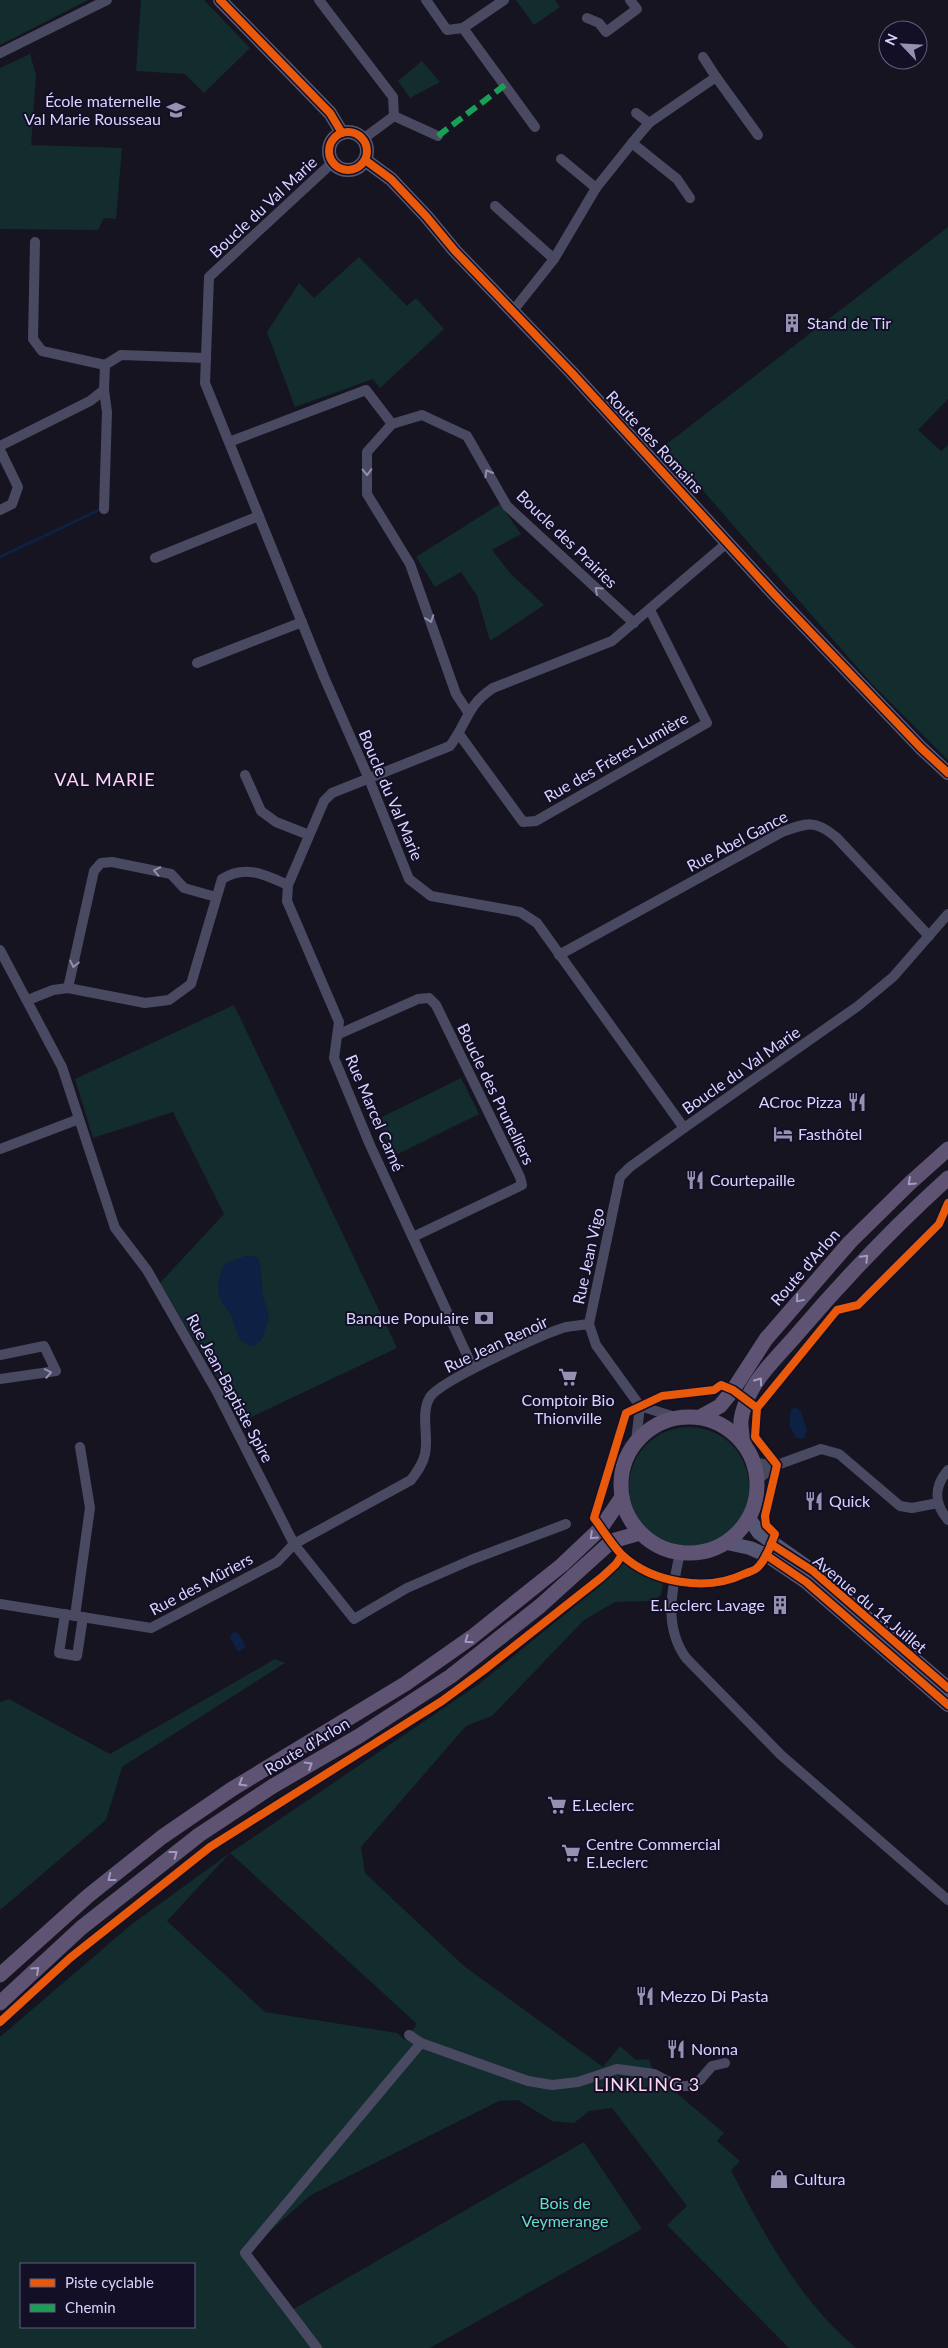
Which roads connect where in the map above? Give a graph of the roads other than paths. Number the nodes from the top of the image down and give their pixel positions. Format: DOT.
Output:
graph roads {
  1 [pos="107,0"];
  2 [pos="319,0"];
  3 [pos="426,0"];
  4 [pos="504,0"];
  5 [pos="630,0"];
  6 [pos="225,2"];
  7 [pos="587,18"];
  8 [pos="463,28"];
  9 [pos="0,53"];
  10 [pos="703,57"];
  11 [pos="716,77"];
  12 [pos="636,113"];
  13 [pos="394,116"];
  14 [pos="649,123"];
  15 [pos="535,127"];
  16 [pos="342,133"];
  17 [pos="438,136"];
  18 [pos="758,136"];
  19 [pos="363,139"];
  20 [pos="632,143"];
  21 [pos="561,159"];
  22 [pos="365,160"];
  23 [pos="333,162"];
  24 [pos="596,188"];
  25 [pos="690,198"];
  26 [pos="495,206"];
  27 [pos="35,242"];
  28 [pos="554,259"];
  29 [pos="512,312"];
  30 [pos="206,358"];
  31 [pos="105,365"];
  32 [pos="104,390"];
  33 [pos="392,424"];
  34 [pos="229,442"];
  35 [pos="0,446"];
  36 [pos="0,450"];
  37 [pos="104,509"];
  38 [pos="0,510"];
  39 [pos="259,516"];
  40 [pos="728,542"];
  41 [pos="155,558"];
  42 [pos="650,610"];
  43 [pos="302,622"];
  44 [pos="634,623"];
  45 [pos="197,663"];
  46 [pos="468,712"];
  47 [pos="459,734"];
  48 [pos="922,748"];
  49 [pos="948,772"];
  50 [pos="245,776"];
  51 [pos="369,778"];
  52 [pos="948,784"];
  53 [pos="309,835"];
  54 [pos="288,885"];
  55 [pos="216,897"];
  56 [pos="948,914"];
  57 [pos="929,936"];
  58 [pos="0,950"];
  59 [pos="559,956"];
  60 [pos="68,988"];
  61 [pos="28,1000"];
  62 [pos="339,1034"];
  63 [pos="79,1119"];
  64 [pos="684,1128"];
  65 [pos="0,1149"];
  66 [pos="948,1149"];
  67 [pos="948,1178"];
  68 [pos="413,1237"];
  69 [pos="589,1324"];
  70 [pos="0,1355"];
  71 [pos="473,1368"];
  72 [pos="0,1379"];
  73 [pos="640,1406"];
  74 [pos="700,1416"];
  75 [pos="675,1418"];
  76 [pos="636,1442"];
  77 [pos="744,1442"];
  78 [pos="80,1447"];
  79 [pos="754,1463"];
  80 [pos="777,1465"];
  81 [pos="948,1470"];
  82 [pos="758,1479"];
  83 [pos="622,1497"];
  84 [pos="938,1503"];
  85 [pos="749,1518"];
  86 [pos="948,1520"];
  87 [pos="566,1524"];
  88 [pos="640,1533"];
  89 [pos="727,1543"];
  90 [pos="294,1544"];
  91 [pos="680,1553"];
  92 [pos="0,1604"];
  93 [pos="74,1616"];
  94 [pos="948,1688"];
  95 [pos="948,1705"];
  96 [pos="948,1900"];
  97 [pos="0,1975"];
  98 [pos="0,2003"];
  99 [pos="409,2035"];
  100 [pos="422,2043"];
  101 [pos="725,2063"];
  102 [pos="317,2348"];
  1 -- 9 [label="street"];
  2 -- 13 [label="street"];
  3 -- 8 [label="street"];
  4 -- 8 [label="street"];
  5 -- 7 [label="street"];
  6 -- 16 [label="street"];
  8 -- 15 [label="street"];
  10 -- 11 [label="street"];
  11 -- 14 [label="street"];
  11 -- 18 [label="street"];
  12 -- 14 [label="street"];
  13 -- 17 [label="street"];
  13 -- 19 [label="street"];
  14 -- 20 [label="street"];
  16 -- 19 [label="street"];
  16 -- 23 [label="street"];
  19 -- 22 [label="street"];
  20 -- 24 [label="street"];
  20 -- 25 [label="street"];
  21 -- 24 [label="street"];
  22 -- 23 [label="street"];
  22 -- 29 [label="street, Route des Romains"];
  23 -- 30 [label="street, Boucle du Val Marie"];
  24 -- 28 [label="street"];
  26 -- 28 [label="street"];
  27 -- 31 [label="street"];
  28 -- 29 [label="street"];
  29 -- 40 [label="street, Route des Romains"];
  30 -- 31 [label="street"];
  30 -- 34 [label="street, Boucle du Val Marie"];
  31 -- 32 [label="street"];
  32 -- 35 [label="street"];
  32 -- 37 [label="street"];
  33 -- 34 [label="street"];
  44 -- 33 [label="street, Boucle des Prairies, one-way"];
  33 -- 46 [label="street, one-way"];
  34 -- 39 [label="street, Boucle du Val Marie"];
  36 -- 38 [label="street"];
  39 -- 41 [label="street"];
  39 -- 43 [label="street, Boucle du Val Marie"];
  40 -- 42 [label="street"];
  40 -- 48 [label="street, Route des Romains"];
  42 -- 44 [label="street"];
  42 -- 47 [label="street, Rue des Frères Lumière"];
  43 -- 45 [label="street"];
  43 -- 51 [label="street, Boucle du Val Marie"];
  44 -- 46 [label="street"];
  46 -- 47 [label="street"];
  47 -- 51 [label="street, Rue Marcel Carné"];
  48 -- 49 [label="street, Route des Romains"];
  48 -- 52 [label="street, Route des Romains"];
  50 -- 53 [label="street"];
  51 -- 53 [label="street, Rue Marcel Carné"];
  51 -- 59 [label="street, Boucle du Val Marie"];
  53 -- 54 [label="street, Rue Marcel Carné"];
  54 -- 55 [label="street"];
  54 -- 62 [label="street, Rue Marcel Carné"];
  55 -- 60 [label="street"];
  55 -- 60 [label="street, one-way"];
  56 -- 57 [label="street, Boucle du Val Marie"];
  57 -- 59 [label="street, Rue Abel Gance"];
  57 -- 64 [label="street, Boucle du Val Marie"];
  58 -- 61 [label="street, Rue Jean-Baptiste Spire"];
  59 -- 64 [label="street, Boucle du Val Marie"];
  60 -- 61 [label="street"];
  61 -- 63 [label="street, Rue Jean-Baptiste Spire"];
  62 -- 68 [label="street, Rue Marcel Carné"];
  62 -- 68 [label="street, Boucle des Prunelliers"];
  63 -- 65 [label="street"];
  63 -- 90 [label="street, Rue Jean-Baptiste Spire"];
  64 -- 69 [label="street, Rue Jean Vigo"];
  66 -- 74 [label="main road, Route d'Arlon, one-way"];
  77 -- 67 [label="main road, one-way"];
  68 -- 71 [label="street, Rue Marcel Carné"];
  69 -- 71 [label="street, Rue Jean Renoir"];
  69 -- 73 [label="street, Rue Jean Vigo"];
  72 -- 70 [label="street, one-way"];
  71 -- 90 [label="street, Rue Jean Renoir"];
  73 -- 75 [label="street"];
  73 -- 76 [label="street"];
  74 -- 75 [label="main road"];
  74 -- 77 [label="main road"];
  75 -- 76 [label="main road"];
  76 -- 83 [label="main road"];
  77 -- 79 [label="main road"];
  78 -- 93 [label="street"];
  79 -- 80 [label="street"];
  79 -- 82 [label="main road"];
  80 -- 82 [label="street"];
  80 -- 84 [label="street"];
  81 -- 84 [label="street"];
  82 -- 85 [label="main road"];
  83 -- 88 [label="main road"];
  83 -- 97 [label="main road, Route d'Arlon, one-way"];
  84 -- 86 [label="street"];
  85 -- 89 [label="main road"];
  85 -- 94 [label="street, Avenue du 14 Juillet"];
  87 -- 90 [label="street, Rue Jean-Baptiste Spire"];
  88 -- 91 [label="main road"];
  98 -- 88 [label="main road, Route d'Arlon, one-way"];
  89 -- 91 [label="main road"];
  89 -- 95 [label="street, Avenue du 14 Juillet"];
  90 -- 93 [label="street, Rue des Mûriers"];
  91 -- 96 [label="street"];
  92 -- 93 [label="street, Rue des Mûriers"];
  99 -- 100 [label="street"];
  100 -- 101 [label="street"];
  100 -- 102 [label="street"];
}
